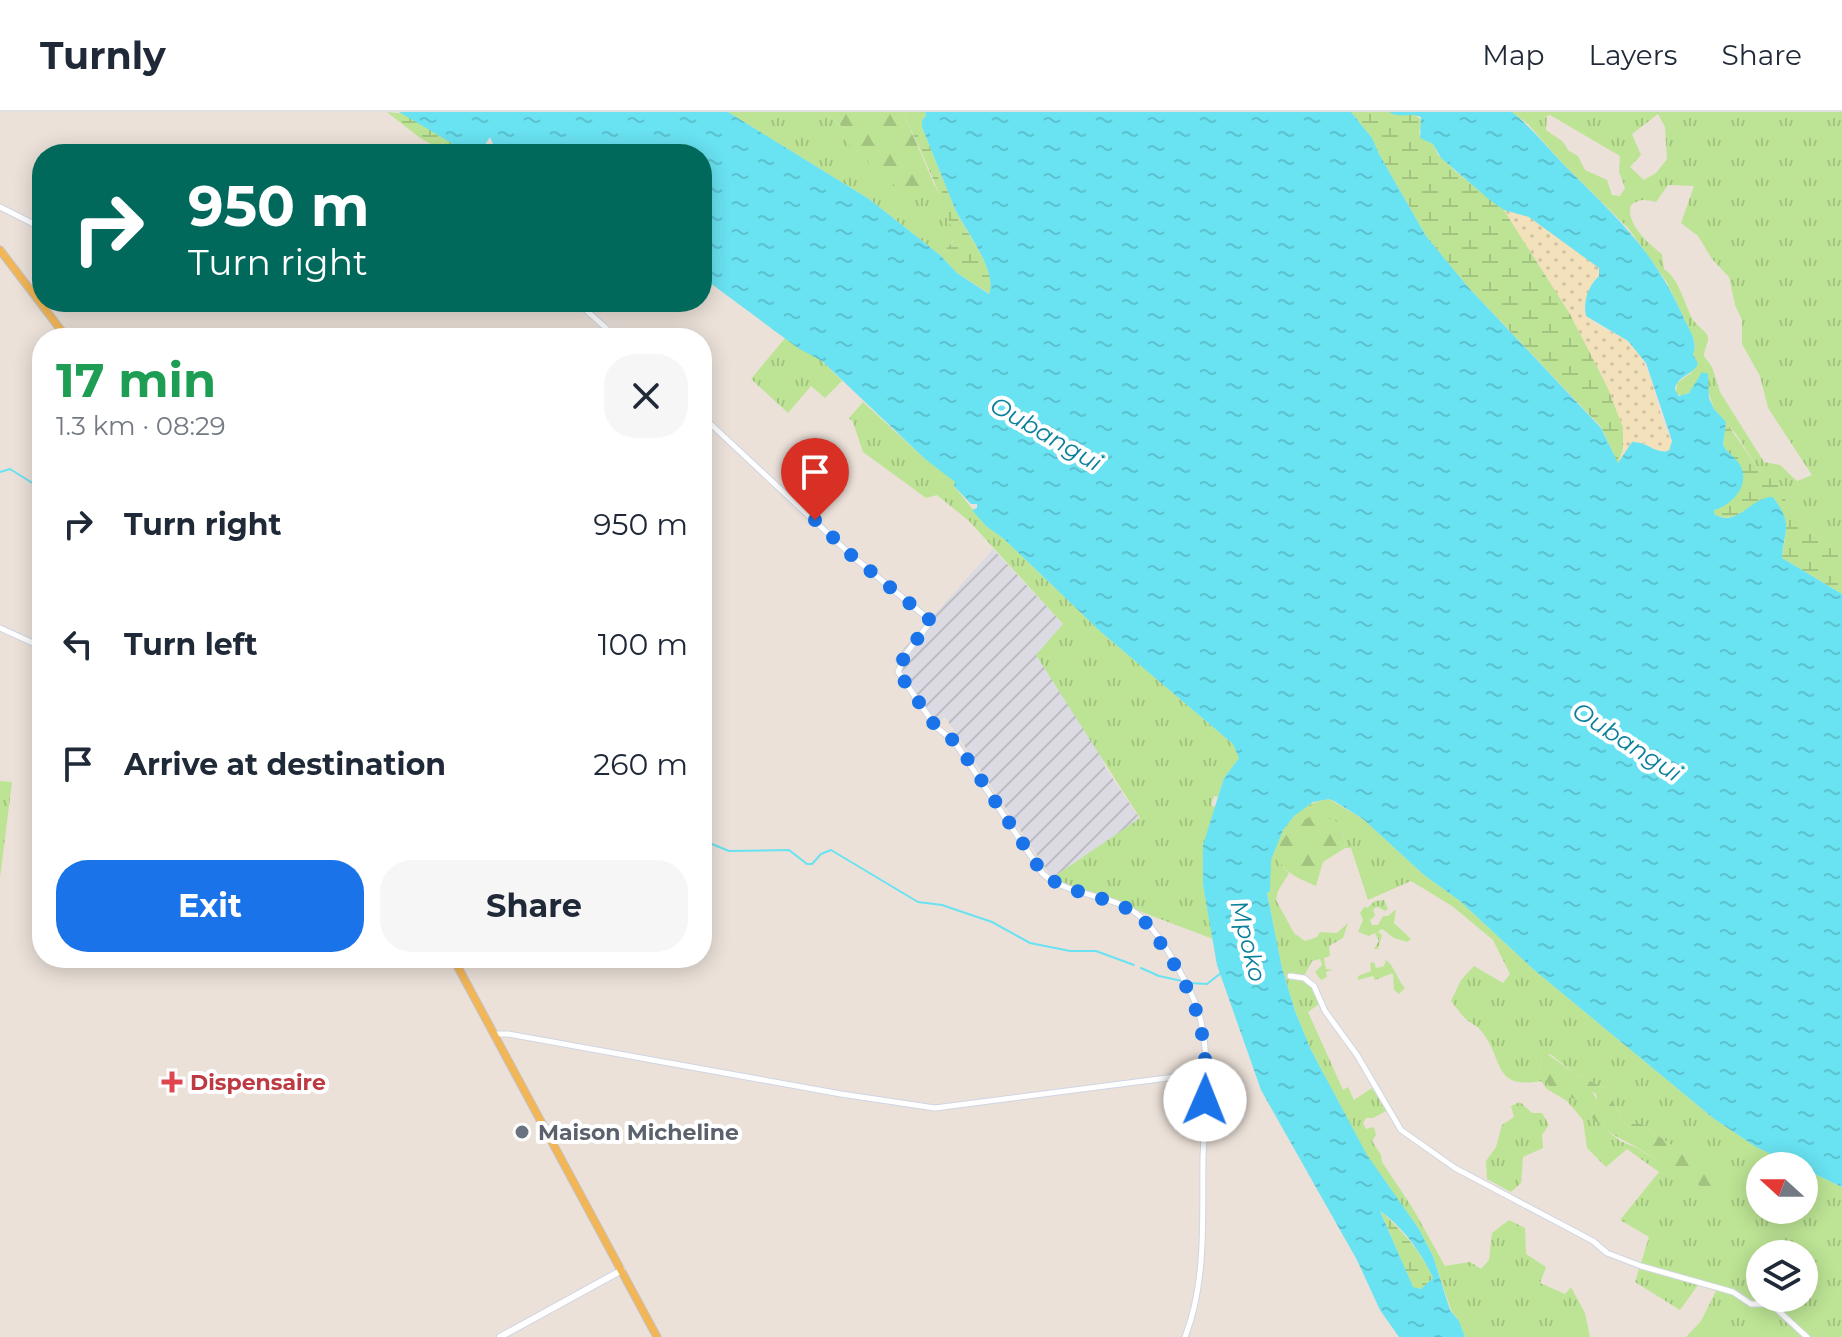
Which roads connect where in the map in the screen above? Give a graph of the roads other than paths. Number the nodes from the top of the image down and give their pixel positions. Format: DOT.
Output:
graph roads {
  1 [pos="0,207"];
  2 [pos="32,223"];
  3 [pos="0,250"];
  4 [pos="32,292"];
  5 [pos="47,312"];
  6 [pos="588,312"];
  7 [pos="59,328"];
  8 [pos="606,328"];
  9 [pos="712,425"];
  10 [pos="0,628"];
  11 [pos="32,642"];
  12 [pos="458,968"];
  13 [pos="1290,976"];
  14 [pos="494,1034"];
  15 [pos="1206,1073"];
  16 [pos="622,1270"];
  17 [pos="500,1337"];
  18 [pos="657,1337"];
  19 [pos="1185,1337"];
  20 [pos="1807,1337"];
  1 -- 2 [label="street"];
  3 -- 4 [label="main road"];
  5 -- 7 [label="main road"];
  6 -- 8 [label="street"];
  9 -- 15 [label="street"];
  10 -- 11 [label="street"];
  12 -- 14 [label="main road"];
  13 -- 20 [label="street"];
  14 -- 15 [label="street"];
  14 -- 16 [label="main road"];
  15 -- 19 [label="street"];
  16 -- 17 [label="main road"];
  16 -- 18 [label="main road"];
}
